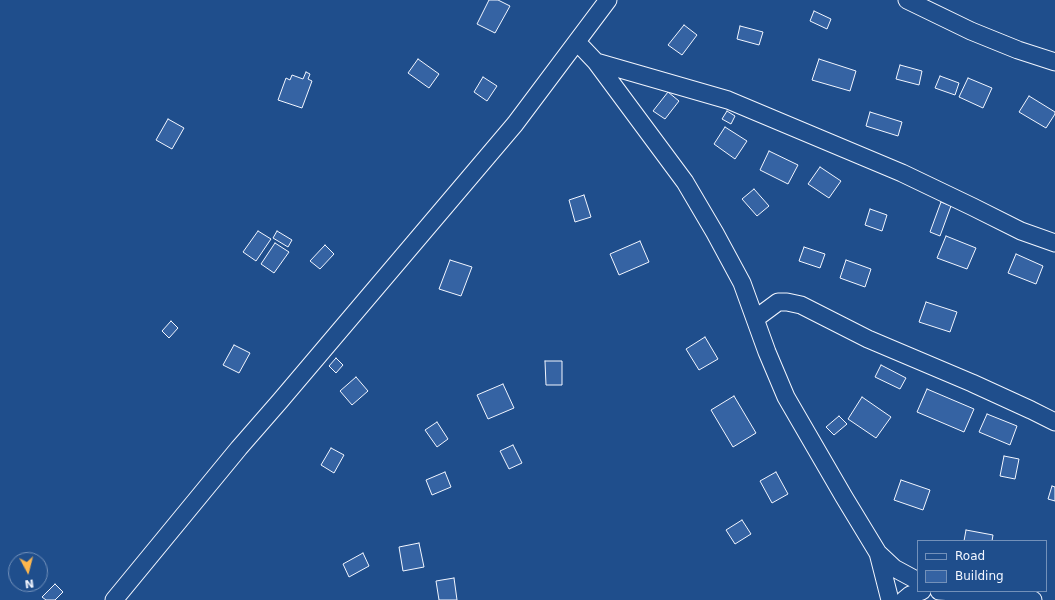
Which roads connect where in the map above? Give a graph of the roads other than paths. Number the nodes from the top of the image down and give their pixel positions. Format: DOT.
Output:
graph roads {
  1 [pos="608,0"];
  2 [pos="907,0"];
  3 [pos="577,42"];
  4 [pos="596,62"];
  5 [pos="1055,62"];
  6 [pos="1055,243"];
  7 [pos="755,319"];
  8 [pos="1055,422"];
  9 [pos="878,553"];
  10 [pos="917,581"];
  11 [pos="919,592"];
  12 [pos="953,592"];
  13 [pos="114,600"];
  14 [pos="890,600"];
  15 [pos="904,600"];
  16 [pos="1033,600"];
  1 -- 3 [label="street"];
  2 -- 5 [label="street"];
  3 -- 4 [label="street"];
  3 -- 13 [label="street"];
  4 -- 6 [label="street"];
  4 -- 7 [label="street"];
  7 -- 8 [label="street"];
  7 -- 9 [label="street"];
  9 -- 10 [label="street"];
  9 -- 14 [label="street"];
  11 -- 15 [label="street"];
  12 -- 16 [label="street"];
}
